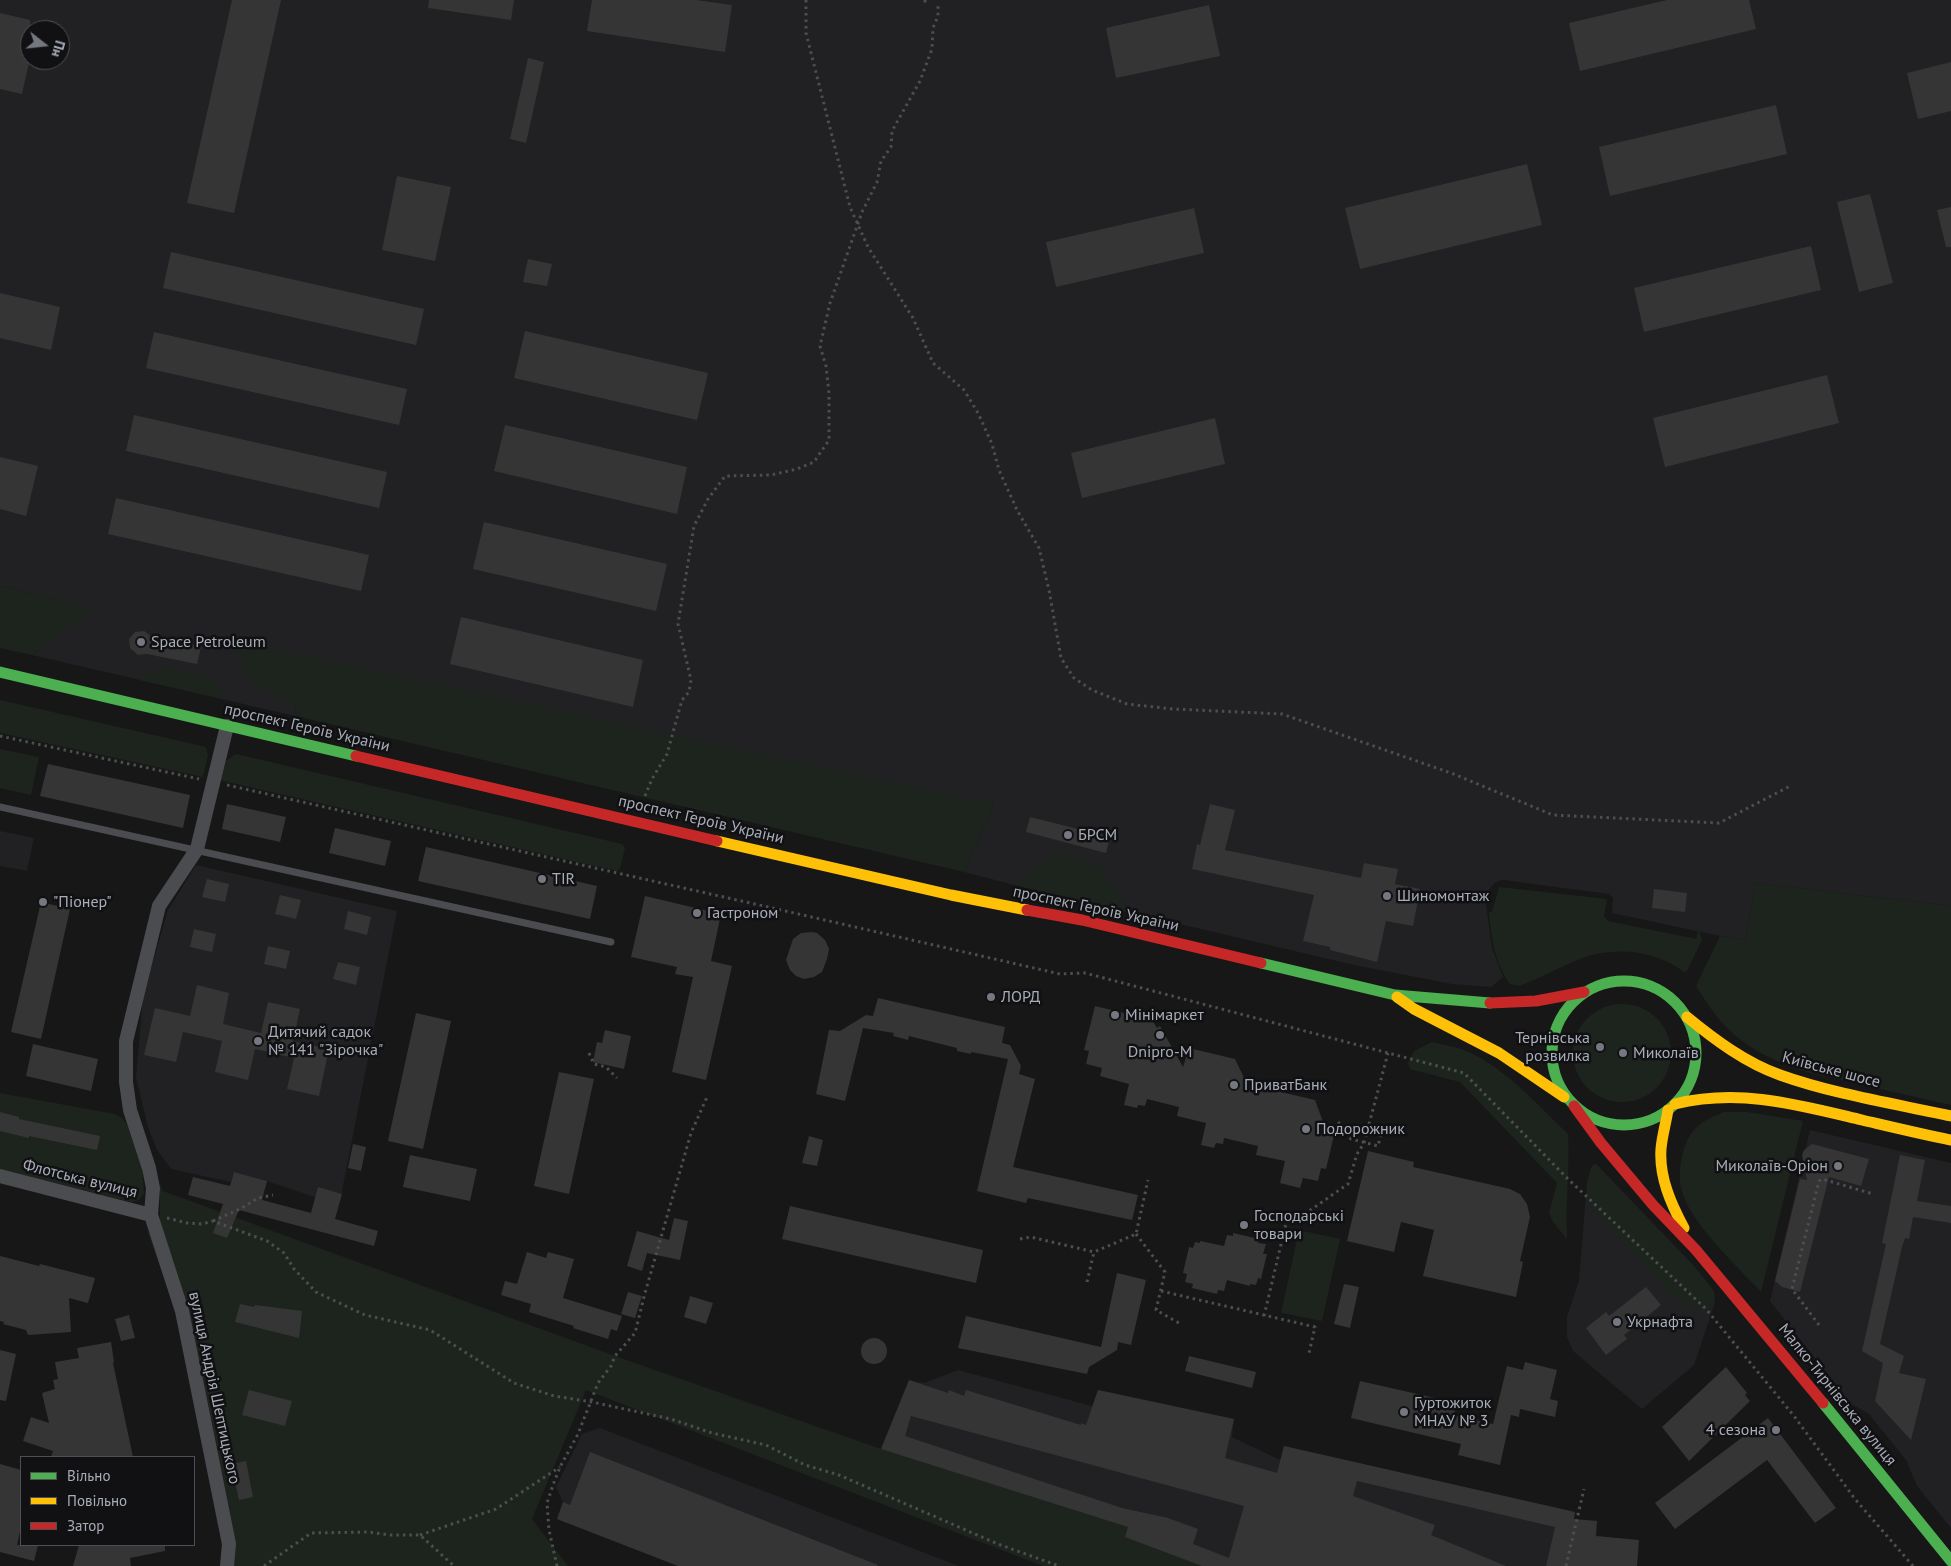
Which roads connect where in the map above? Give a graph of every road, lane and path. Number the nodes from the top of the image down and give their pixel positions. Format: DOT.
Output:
graph roads {
  1 [pos="806,0"];
  2 [pos="938,3"];
  3 [pos="858,224"];
  4 [pos="0,672"];
  5 [pos="227,726"];
  6 [pos="0,736"];
  7 [pos="213,782"];
  8 [pos="1792,785"];
  9 [pos="645,796"];
  10 [pos="0,807"];
  11 [pos="197,849"];
  12 [pos="611,942"];
  13 [pos="1584,992"];
  14 [pos="1395,995"];
  15 [pos="1687,1017"];
  16 [pos="589,1053"];
  17 [pos="1388,1053"];
  18 [pos="617,1078"];
  19 [pos="707,1097"];
  20 [pos="1571,1102"];
  21 [pos="1672,1107"];
  22 [pos="1951,1116"];
  23 [pos="1338,1122"];
  24 [pos="1382,1130"];
  25 [pos="1951,1140"];
  26 [pos="1364,1143"];
  27 [pos="0,1176"];
  28 [pos="1148,1180"];
  29 [pos="1873,1194"];
  30 [pos="273,1195"];
  31 [pos="151,1215"];
  32 [pos="1288,1215"];
  33 [pos="1299,1218"];
  34 [pos="213,1221"];
  35 [pos="1136,1234"];
  36 [pos="1020,1239"];
  37 [pos="1696,1250"];
  38 [pos="1094,1252"];
  39 [pos="1087,1282"];
  40 [pos="1161,1291"];
  41 [pos="1264,1316"];
  42 [pos="1179,1323"];
  43 [pos="1818,1325"];
  44 [pos="1309,1353"];
  45 [pos="592,1402"];
  46 [pos="560,1467"];
  47 [pos="1584,1489"];
  48 [pos="420,1535"];
  49 [pos="1951,1561"];
  50 [pos="227,1566"];
  51 [pos="264,1566"];
  52 [pos="454,1566"];
  53 [pos="557,1566"];
  54 [pos="1059,1566"];
  55 [pos="1566,1566"];
  56 [pos="1913,1566"];
  1 -- 3 [label="path"];
  2 -- 3 [label="path"];
  3 -- 8 [label="path"];
  3 -- 9 [label="path"];
  4 -- 5 [label="main road, проспект Героїв України"];
  5 -- 7 [label="street"];
  5 -- 14 [label="main road, проспект Героїв України"];
  6 -- 7 [label="path"];
  7 -- 11 [label="street"];
  7 -- 17 [label="path"];
  10 -- 11 [label="lane"];
  11 -- 12 [label="lane"];
  11 -- 31 [label="street, вулиця Андрія Шептицького"];
  13 -- 14 [label="main road, проспект Героїв України"];
  13 -- 15 [label="main road"];
  13 -- 20 [label="main road"];
  14 -- 20 [label="main road, проспект Героїв України"];
  15 -- 21 [label="main road"];
  15 -- 22 [label="main road, Київське шосе"];
  16 -- 18 [label="path"];
  17 -- 26 [label="path"];
  17 -- 56 [label="path"];
  19 -- 45 [label="path"];
  20 -- 21 [label="main road"];
  20 -- 37 [label="main road, Малко-Тирнівська вулиця"];
  21 -- 25 [label="main road"];
  21 -- 37 [label="main road, Малко-Тирнівська вулиця"];
  23 -- 26 [label="path"];
  24 -- 26 [label="path"];
  26 -- 33 [label="path"];
  27 -- 31 [label="street, Флотська вулиця"];
  28 -- 35 [label="path"];
  29 -- 43 [label="path"];
  30 -- 34 [label="path"];
  31 -- 34 [label="path"];
  31 -- 50 [label="street, вулиця Андрія Шептицького"];
  32 -- 41 [label="path"];
  34 -- 45 [label="path"];
  35 -- 38 [label="path"];
  35 -- 40 [label="path"];
  36 -- 38 [label="path"];
  37 -- 49 [label="main road, Малко-Тирнівська вулиця"];
  38 -- 39 [label="path"];
  40 -- 41 [label="path"];
  40 -- 42 [label="path"];
  41 -- 44 [label="path"];
  45 -- 46 [label="path"];
  45 -- 54 [label="path"];
  46 -- 48 [label="path"];
  46 -- 53 [label="path"];
  47 -- 55 [label="path"];
  48 -- 51 [label="path"];
  48 -- 52 [label="path"];
}
